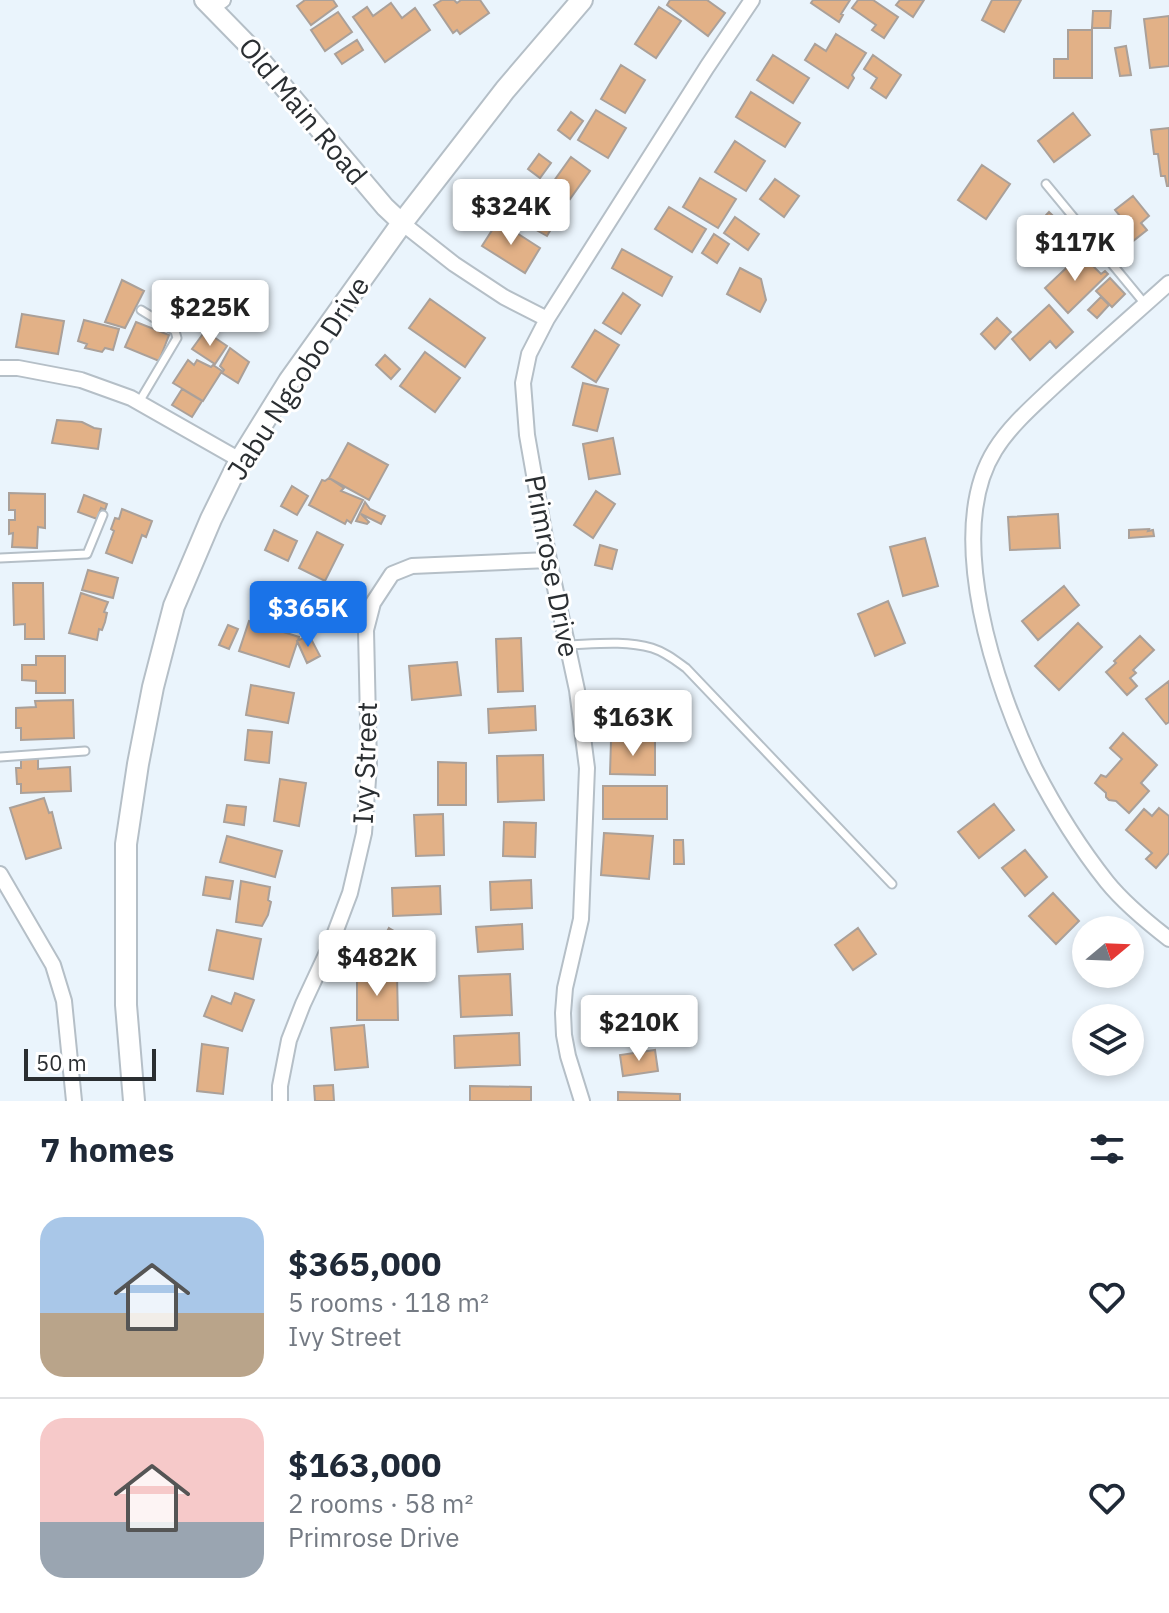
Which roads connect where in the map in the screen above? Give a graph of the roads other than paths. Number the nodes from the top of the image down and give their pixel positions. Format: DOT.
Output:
graph roads {
  1 [pos="582,0"];
  2 [pos="752,0"];
  3 [pos="213,2"];
  4 [pos="1046,184"];
  5 [pos="402,223"];
  6 [pos="1169,283"];
  7 [pos="1145,304"];
  8 [pos="141,310"];
  9 [pos="547,319"];
  10 [pos="0,368"];
  11 [pos="139,402"];
  12 [pos="240,460"];
  13 [pos="103,515"];
  14 [pos="0,558"];
  15 [pos="549,560"];
  16 [pos="567,645"];
  17 [pos="85,751"];
  18 [pos="0,757"];
  19 [pos="0,874"];
  20 [pos="892,884"];
  21 [pos="1169,939"];
  22 [pos="74,1101"];
  23 [pos="134,1101"];
  24 [pos="280,1101"];
  25 [pos="582,1101"];
  1 -- 5 [label="main road, Jabu Ngcobo Drive"];
  2 -- 9 [label="street, Primrose Drive"];
  3 -- 5 [label="street, Old Main Road"];
  4 -- 7 [label="lane"];
  5 -- 9 [label="street"];
  5 -- 12 [label="main road, Jabu Ngcobo Drive"];
  6 -- 7 [label="street"];
  7 -- 21 [label="street"];
  8 -- 11 [label="lane"];
  9 -- 15 [label="street, Primrose Drive"];
  10 -- 11 [label="street"];
  11 -- 12 [label="street"];
  12 -- 23 [label="main road, Jabu Ngcobo Drive"];
  13 -- 14 [label="lane"];
  15 -- 16 [label="street, Primrose Drive"];
  15 -- 24 [label="street, Ivy Street"];
  16 -- 20 [label="lane"];
  16 -- 25 [label="street, Primrose Drive"];
  17 -- 18 [label="lane"];
  19 -- 22 [label="street"];
}
